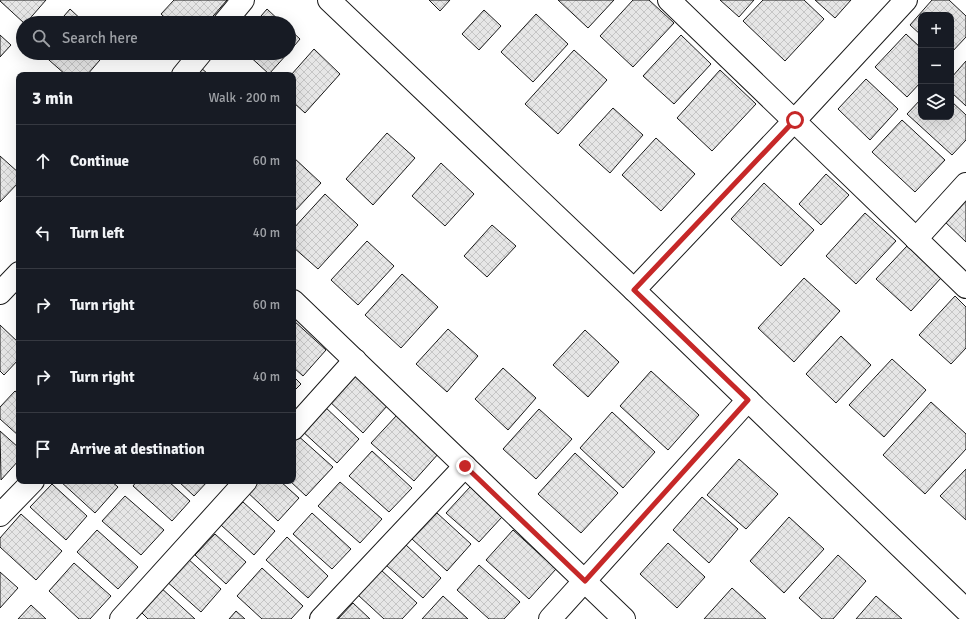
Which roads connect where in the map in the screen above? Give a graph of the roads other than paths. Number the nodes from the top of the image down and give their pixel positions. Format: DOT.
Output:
graph roads {
  1 [pos="243,0"];
  2 [pos="329,0"];
  3 [pos="670,0"];
  4 [pos="906,0"];
  5 [pos="230,16"];
  6 [pos="195,60"];
  7 [pos="185,72"];
  8 [pos="795,120"];
  9 [pos="966,184"];
  10 [pos="916,239"];
  11 [pos="16,276"];
  12 [pos="966,287"];
  13 [pos="634,290"];
  14 [pos="0,293"];
  15 [pos="296,304"];
  16 [pos="355,360"];
  17 [pos="748,400"];
  18 [pos="296,426"];
  19 [pos="465,466"];
  20 [pos="30,484"];
  21 [pos="243,484"];
  22 [pos="0,515"];
  23 [pos="585,581"];
  24 [pos="966,610"];
  25 [pos="122,619"];
  26 [pos="321,619"];
  27 [pos="550,619"];
  28 [pos="624,619"];
  1 -- 5 [label="street"];
  2 -- 13 [label="street"];
  3 -- 8 [label="street"];
  4 -- 8 [label="street"];
  6 -- 7 [label="street"];
  8 -- 10 [label="street"];
  8 -- 13 [label="street"];
  9 -- 10 [label="street"];
  10 -- 12 [label="street"];
  11 -- 14 [label="street"];
  13 -- 17 [label="street"];
  15 -- 16 [label="street"];
  16 -- 18 [label="street"];
  16 -- 19 [label="street"];
  17 -- 23 [label="street"];
  17 -- 24 [label="street"];
  19 -- 23 [label="street"];
  19 -- 26 [label="street"];
  20 -- 22 [label="street"];
  21 -- 25 [label="street"];
  23 -- 27 [label="street"];
  23 -- 28 [label="street"];
}
